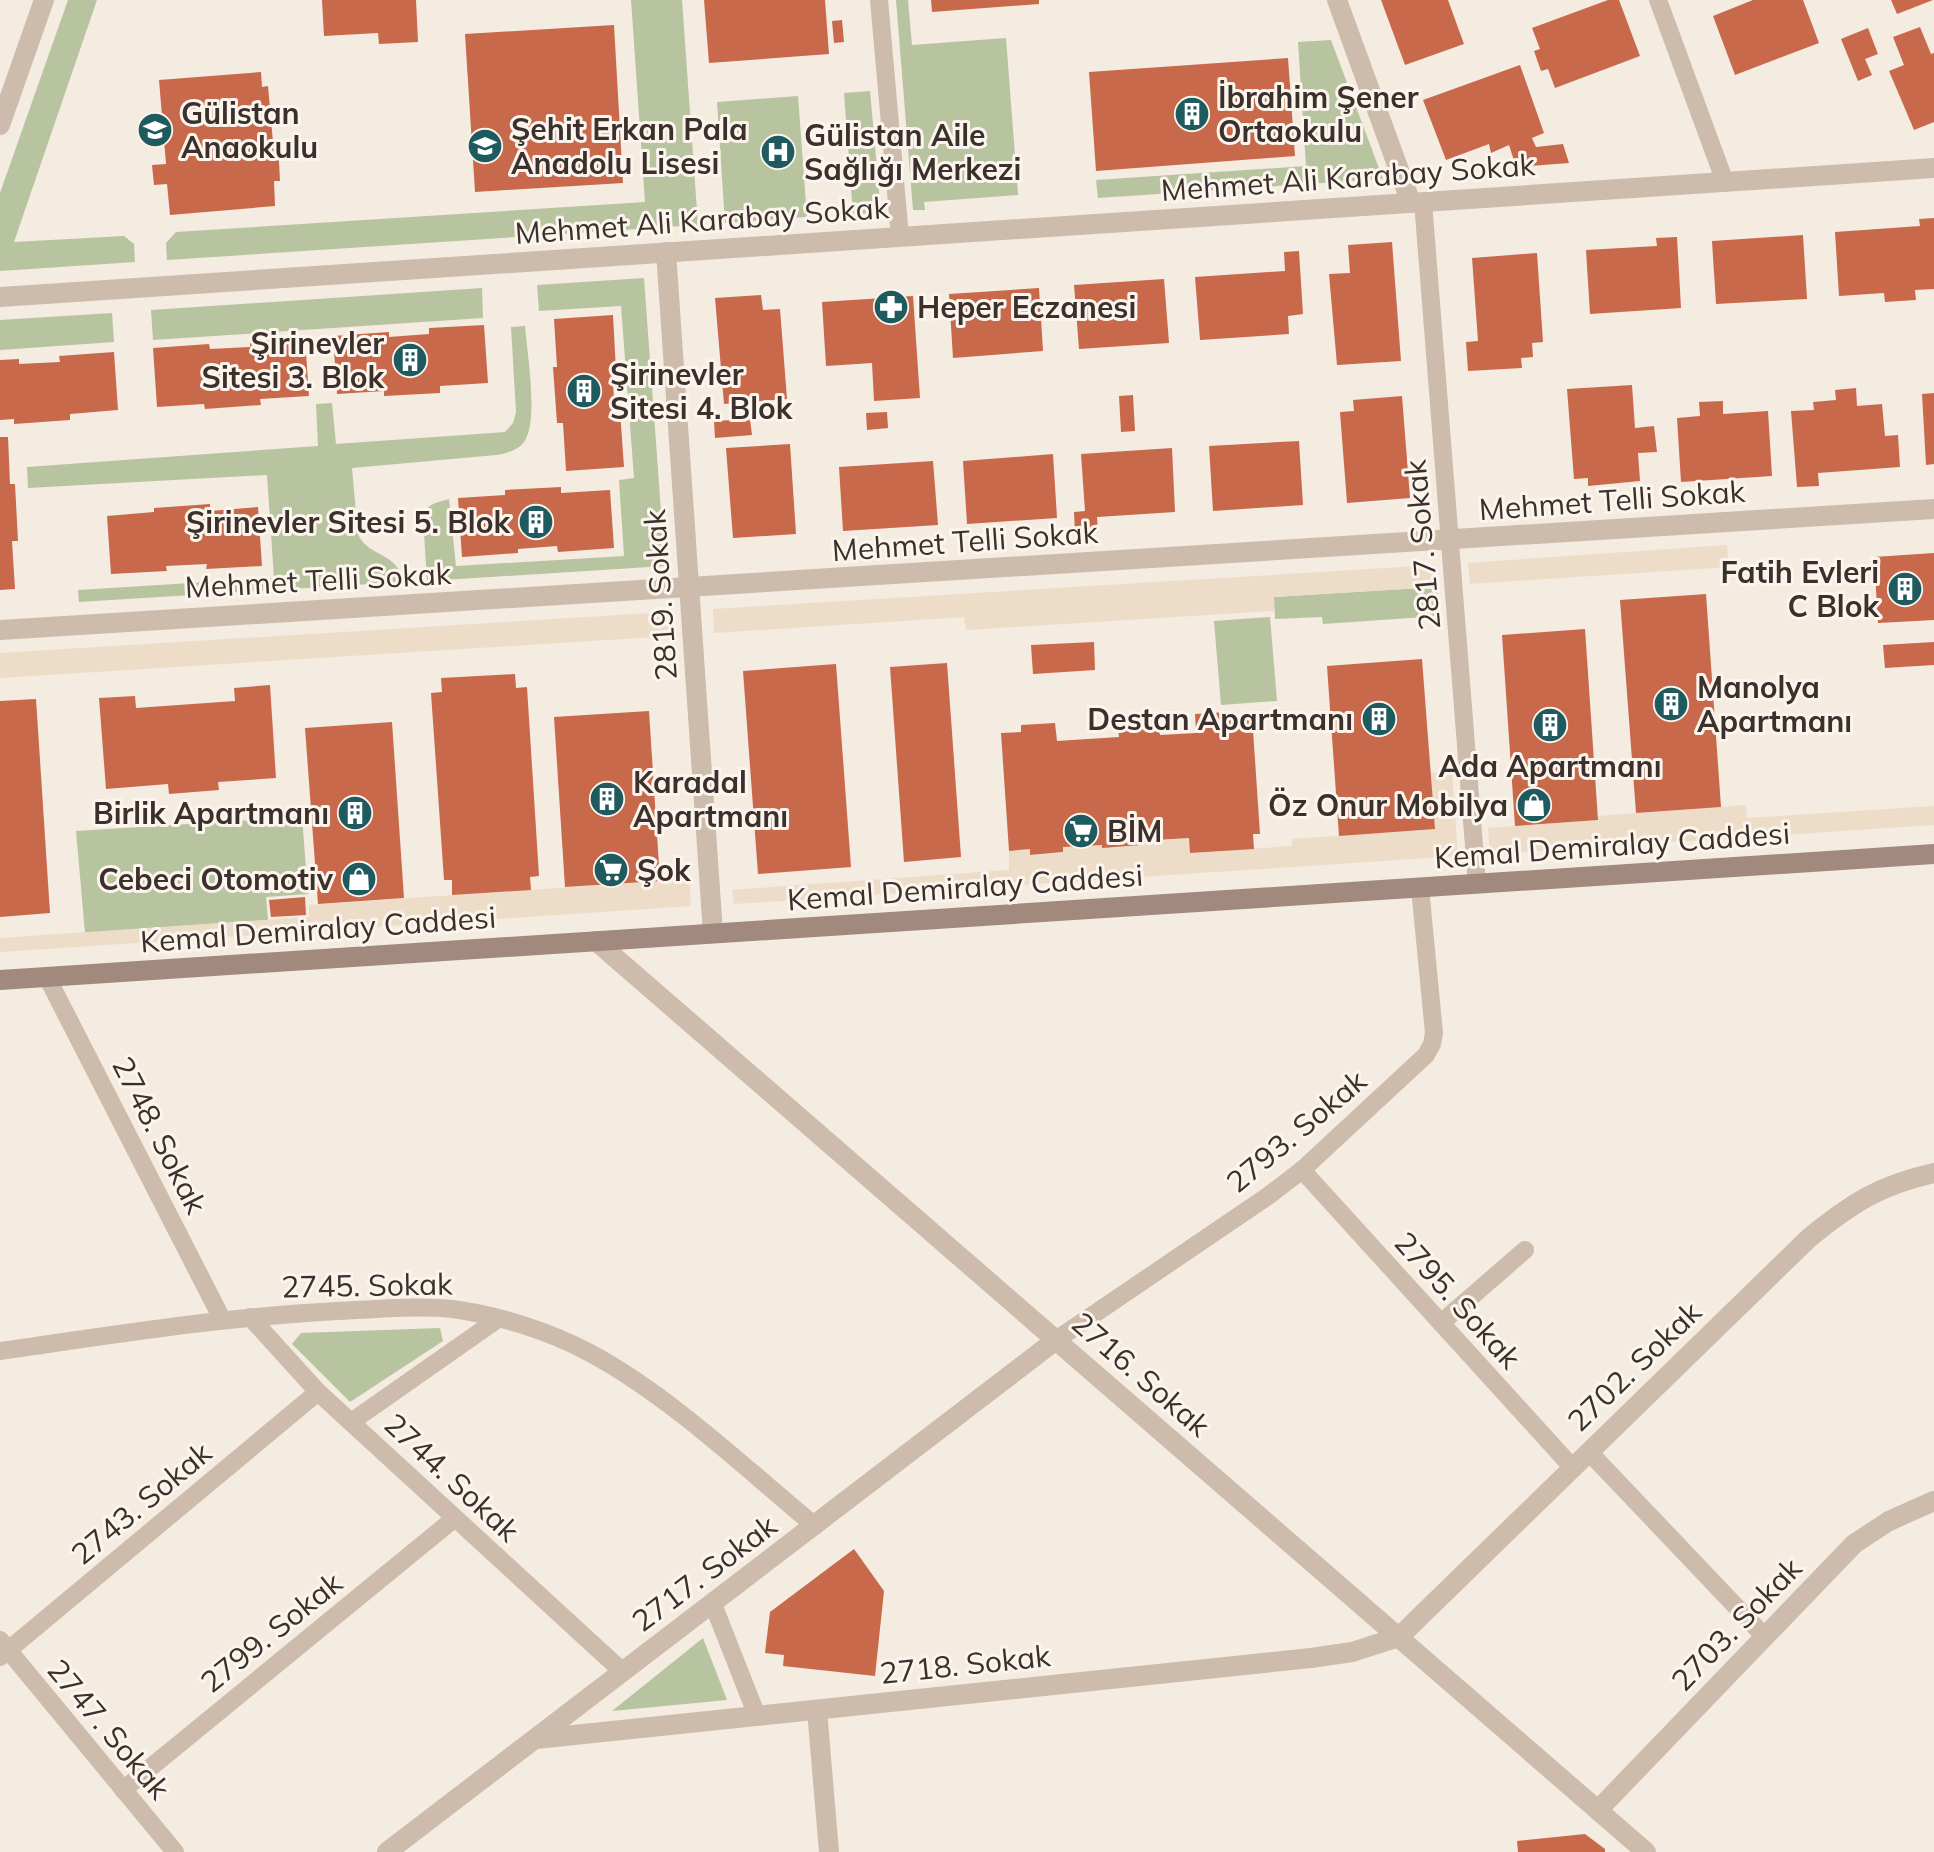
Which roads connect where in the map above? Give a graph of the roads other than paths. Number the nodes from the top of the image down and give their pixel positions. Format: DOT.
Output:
graph roads {
  1 [pos="44,0"];
  2 [pos="879,0"];
  3 [pos="1337,0"];
  4 [pos="1658,0"];
  5 [pos="0,125"];
  6 [pos="1934,168"];
  7 [pos="1725,182"];
  8 [pos="1417,203"];
  9 [pos="900,237"];
  10 [pos="666,252"];
  11 [pos="0,297"];
  12 [pos="1934,509"];
  13 [pos="1450,541"];
  14 [pos="690,588"];
  15 [pos="0,630"];
  16 [pos="1934,854"];
  17 [pos="1477,884"];
  18 [pos="1420,888"];
  19 [pos="713,933"];
  20 [pos="596,941"];
  21 [pos="47,977"];
  22 [pos="0,980"];
  23 [pos="1302,1170"];
  24 [pos="1934,1173"];
  25 [pos="1525,1250"];
  26 [pos="250,1317"];
  27 [pos="222,1319"];
  28 [pos="498,1319"];
  29 [pos="1441,1323"];
  30 [pos="1056,1340"];
  31 [pos="0,1351"];
  32 [pos="318,1392"];
  33 [pos="351,1422"];
  34 [pos="1589,1452"];
  35 [pos="1572,1467"];
  36 [pos="1934,1501"];
  37 [pos="455,1518"];
  38 [pos="815,1526"];
  39 [pos="713,1604"];
  40 [pos="1399,1637"];
  41 [pos="1765,1637"];
  42 [pos="2,1650"];
  43 [pos="623,1672"];
  44 [pos="817,1710"];
  45 [pos="757,1716"];
  46 [pos="536,1739"];
  47 [pos="123,1790"];
  48 [pos="1598,1810"];
  49 [pos="175,1852"];
  50 [pos="387,1852"];
  51 [pos="829,1852"];
  52 [pos="1646,1852"];
  1 -- 5 [label="street"];
  2 -- 9 [label="lane"];
  3 -- 8 [label="street"];
  4 -- 7 [label="lane"];
  6 -- 7 [label="street, Mehmet Ali Karabay Sokak"];
  7 -- 8 [label="street, Mehmet Ali Karabay Sokak"];
  8 -- 9 [label="street, Mehmet Ali Karabay Sokak"];
  8 -- 13 [label="lane, 2817. Sokak"];
  9 -- 10 [label="street, Mehmet Ali Karabay Sokak"];
  10 -- 11 [label="street, Mehmet Ali Karabay Sokak"];
  10 -- 14 [label="street, 2819. Sokak"];
  12 -- 13 [label="street, Mehmet Telli Sokak"];
  13 -- 14 [label="street, Mehmet Telli Sokak"];
  13 -- 17 [label="lane, 2817. Sokak"];
  14 -- 15 [label="street, Mehmet Telli Sokak"];
  14 -- 19 [label="street, 2819. Sokak"];
  16 -- 17 [label="street, Kemal Demiralay Caddesi"];
  17 -- 18 [label="street, Kemal Demiralay Caddesi"];
  18 -- 19 [label="street, Kemal Demiralay Caddesi"];
  18 -- 23 [label="lane, 2793. Sokak"];
  19 -- 20 [label="street, Kemal Demiralay Caddesi"];
  20 -- 21 [label="street, Kemal Demiralay Caddesi"];
  20 -- 30 [label="street, 2716. Sokak"];
  21 -- 22 [label="street, Kemal Demiralay Caddesi"];
  21 -- 27 [label="lane, 2748. Sokak"];
  23 -- 29 [label="lane, 2795. Sokak"];
  23 -- 30 [label="lane, 2793. Sokak"];
  24 -- 34 [label="street, 2702. Sokak"];
  25 -- 29 [label="lane"];
  26 -- 27 [label="lane, 2745. Sokak"];
  26 -- 28 [label="lane, 2745. Sokak"];
  26 -- 32 [label="lane, 2744. Sokak"];
  27 -- 31 [label="lane, 2745. Sokak"];
  28 -- 33 [label="lane"];
  28 -- 38 [label="lane, 2745. Sokak"];
  29 -- 35 [label="lane, 2795. Sokak"];
  30 -- 38 [label="street, 2717. Sokak"];
  30 -- 40 [label="street, 2716. Sokak"];
  32 -- 33 [label="lane, 2744. Sokak"];
  32 -- 42 [label="lane, 2743. Sokak"];
  33 -- 37 [label="lane, 2744. Sokak"];
  34 -- 35 [label="street, 2702. Sokak"];
  34 -- 41 [label="lane"];
  35 -- 40 [label="street, 2702. Sokak"];
  36 -- 41 [label="street, 2703. Sokak"];
  37 -- 43 [label="lane, 2744. Sokak"];
  37 -- 47 [label="lane, 2799. Sokak"];
  38 -- 39 [label="street, 2717. Sokak"];
  39 -- 43 [label="street, 2717. Sokak"];
  39 -- 45 [label="lane"];
  40 -- 44 [label="street, 2718. Sokak"];
  40 -- 48 [label="street, 2716. Sokak"];
  41 -- 48 [label="street, 2703. Sokak"];
  42 -- 47 [label="lane, 2747. Sokak"];
  43 -- 46 [label="street, 2717. Sokak"];
  44 -- 45 [label="street, 2718. Sokak"];
  44 -- 51 [label="street"];
  45 -- 46 [label="street, 2718. Sokak"];
  46 -- 50 [label="street, 2717. Sokak"];
  47 -- 49 [label="lane, 2747. Sokak"];
  48 -- 52 [label="street, 2716. Sokak"];
}
